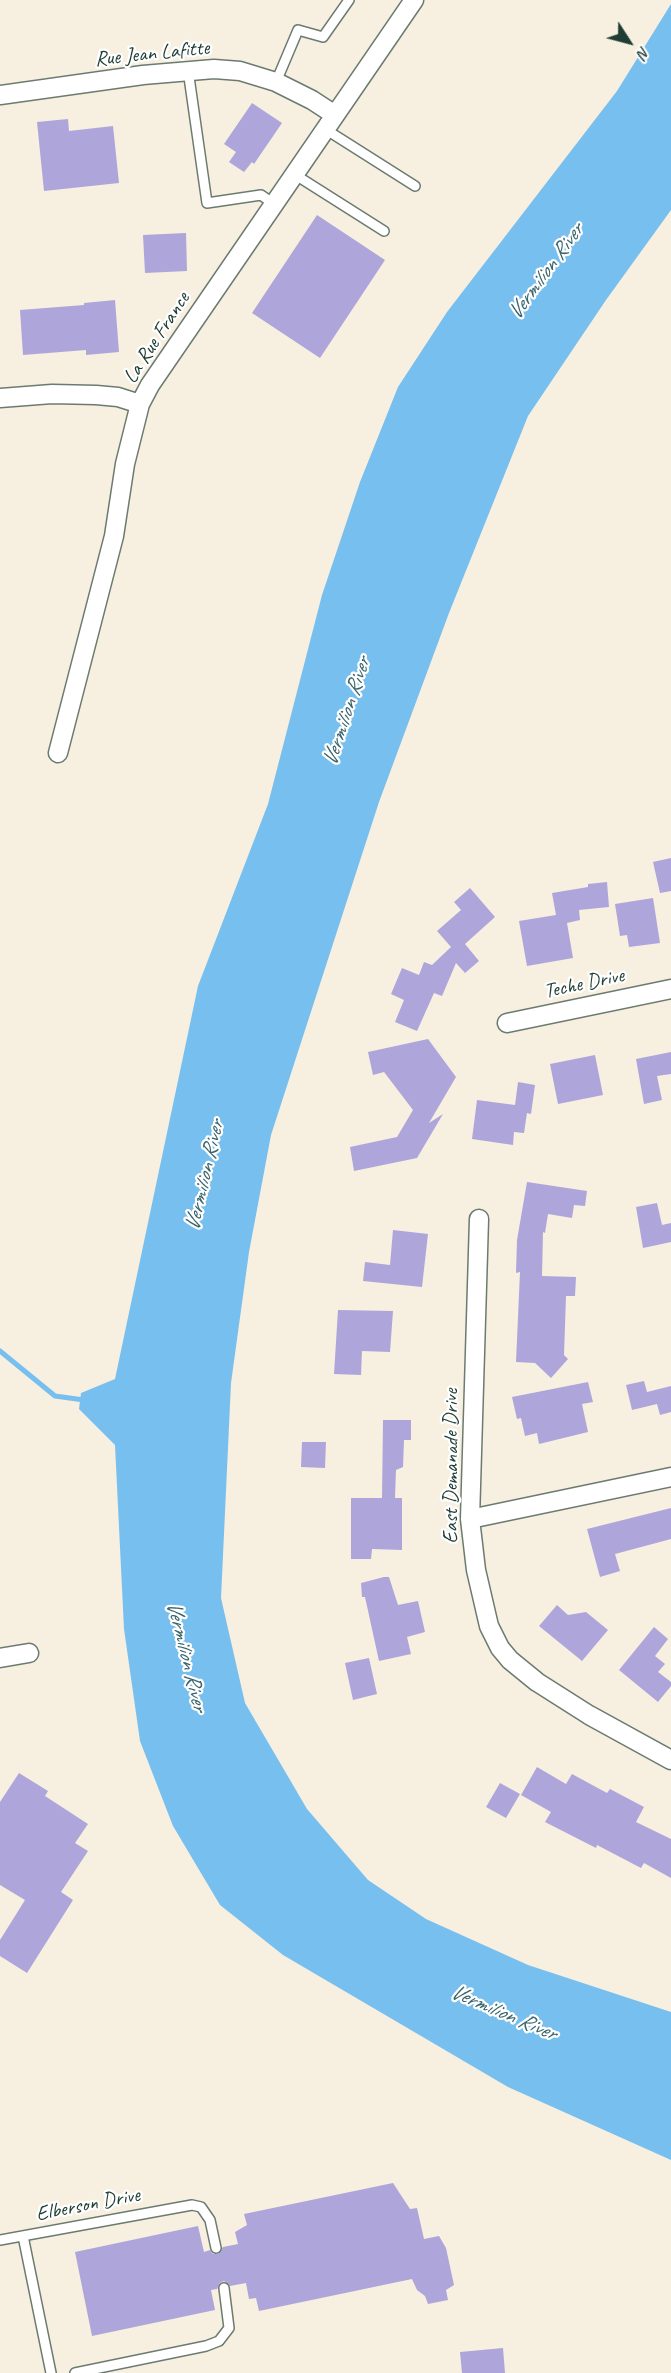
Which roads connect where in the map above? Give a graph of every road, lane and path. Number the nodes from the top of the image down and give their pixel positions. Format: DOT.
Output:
graph roads {
  1 [pos="349,0"];
  2 [pos="414,0"];
  3 [pos="188,70"];
  4 [pos="276,82"];
  5 [pos="0,95"];
  6 [pos="330,122"];
  7 [pos="294,174"];
  8 [pos="415,186"];
  9 [pos="274,204"];
  10 [pos="384,231"];
  11 [pos="0,398"];
  12 [pos="140,404"];
  13 [pos="58,753"];
  14 [pos="671,989"];
  15 [pos="507,1023"];
  16 [pos="479,1219"];
  17 [pos="671,1478"];
  18 [pos="470,1519"];
  19 [pos="29,1653"];
  20 [pos="0,1658"];
  21 [pos="671,1760"];
  22 [pos="23,2236"];
  23 [pos="0,2240"];
  24 [pos="216,2248"];
  25 [pos="224,2288"];
  26 [pos="51,2373"];
  27 [pos="75,2373"];
  1 -- 4 [label="lane"];
  2 -- 6 [label="street, La Rue France"];
  3 -- 4 [label="street, Rue Jean Lafitte"];
  3 -- 5 [label="street, Rue Jean Lafitte"];
  3 -- 9 [label="lane"];
  4 -- 6 [label="street, Rue Jean Lafitte"];
  6 -- 7 [label="street, La Rue France"];
  6 -- 8 [label="lane"];
  7 -- 9 [label="street, La Rue France"];
  7 -- 10 [label="lane"];
  9 -- 12 [label="street, La Rue France"];
  11 -- 12 [label="street"];
  12 -- 13 [label="street, La Rue France"];
  14 -- 15 [label="street, Teche Drive"];
  16 -- 18 [label="street, East Demanade Drive"];
  17 -- 18 [label="street"];
  18 -- 21 [label="street, East Demanade Drive"];
  19 -- 20 [label="street"];
  22 -- 23 [label="lane, Elberson Drive"];
  22 -- 24 [label="lane, Elberson Drive"];
  22 -- 26 [label="lane"];
  25 -- 27 [label="lane"];
}
